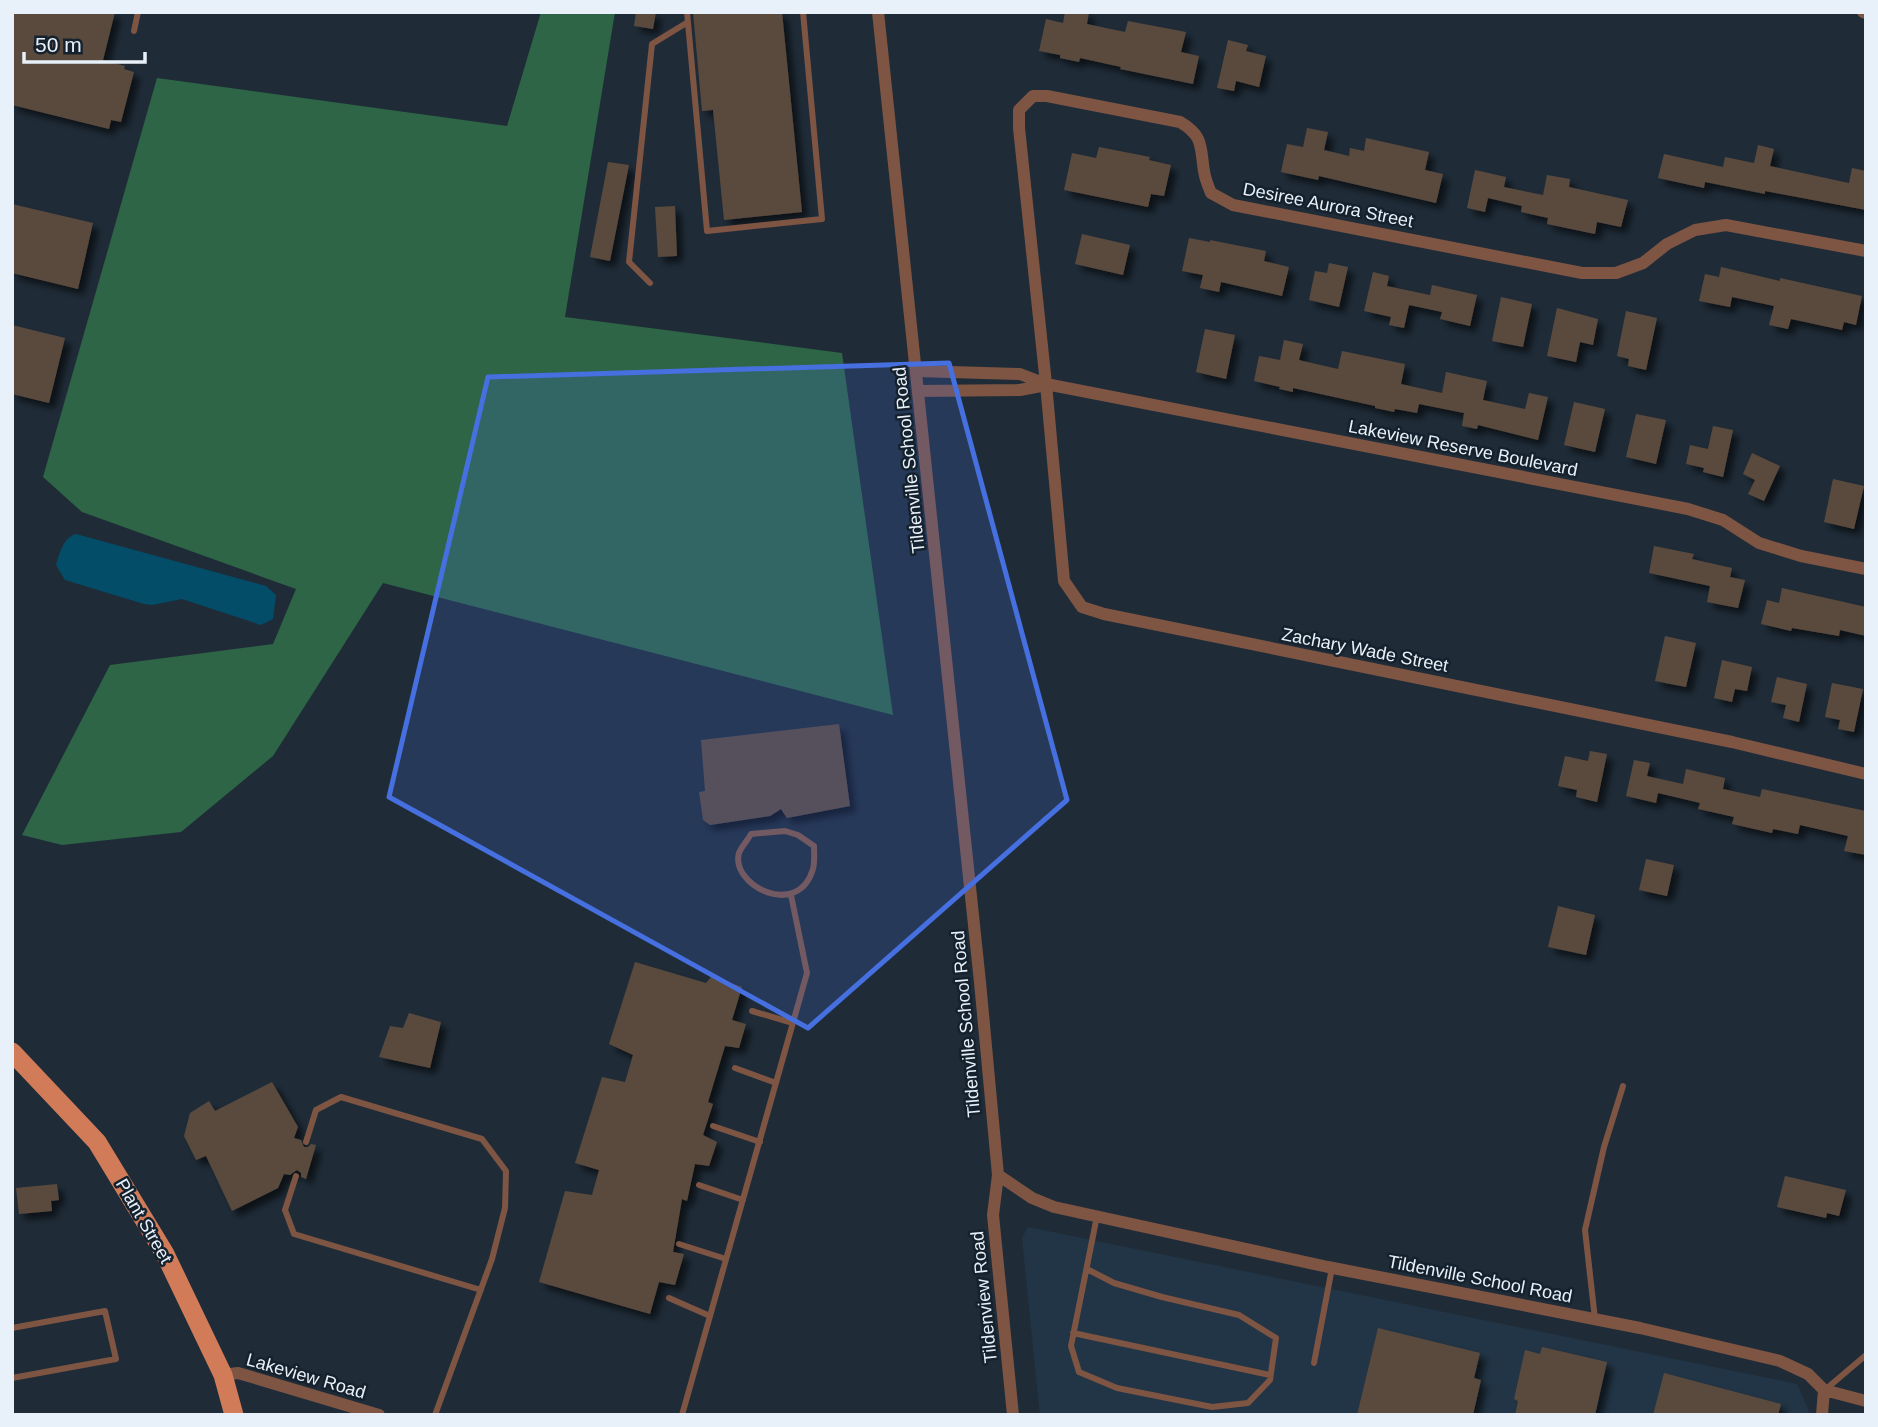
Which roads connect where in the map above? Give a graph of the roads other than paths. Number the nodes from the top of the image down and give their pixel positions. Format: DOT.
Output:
graph roads {
  1 [pos="138,12"];
  2 [pos="687,12"];
  3 [pos="803,12"];
  4 [pos="878,12"];
  5 [pos="688,22"];
  6 [pos="134,31"];
  7 [pos="1866,251"];
  8 [pos="650,283"];
  9 [pos="917,371"];
  10 [pos="1046,384"];
  11 [pos="919,391"];
  12 [pos="1866,569"];
  13 [pos="1866,774"];
  14 [pos="791,895"];
  15 [pos="752,1012"];
  16 [pos="793,1023"];
  17 [pos="12,1052"];
  18 [pos="735,1068"];
  19 [pos="776,1083"];
  20 [pos="1623,1086"];
  21 [pos="713,1126"];
  22 [pos="306,1142"];
  23 [pos="760,1142"];
  24 [pos="998,1175"];
  25 [pos="296,1176"];
  26 [pos="699,1185"];
  27 [pos="743,1200"];
  28 [pos="1097,1216"];
  29 [pos="679,1244"];
  30 [pos="726,1259"];
  31 [pos="1332,1268"];
  32 [pos="1087,1269"];
  33 [pos="481,1290"];
  34 [pos="669,1298"];
  35 [pos="710,1316"];
  36 [pos="1595,1319"];
  37 [pos="12,1328"];
  38 [pos="1073,1333"];
  39 [pos="1866,1355"];
  40 [pos="1314,1363"];
  41 [pos="223,1375"];
  42 [pos="1270,1375"];
  43 [pos="12,1378"];
  44 [pos="1824,1390"];
  45 [pos="1866,1401"];
  46 [pos="234,1415"];
  47 [pos="379,1415"];
  48 [pos="435,1415"];
  49 [pos="682,1415"];
  50 [pos="1013,1415"];
  51 [pos="1822,1415"];
  1 -- 6 [label="lane"];
  2 -- 5 [label="lane"];
  3 -- 5 [label="lane"];
  4 -- 9 [label="street, Tildenville School Road"];
  5 -- 8 [label="lane"];
  7 -- 10 [label="street, Desiree Aurora Street"];
  9 -- 10 [label="street, Lakeview Reserve Boulevard"];
  9 -- 11 [label="street, Tildenville School Road"];
  10 -- 11 [label="street, Lakeview Reserve Boulevard"];
  10 -- 12 [label="street, Lakeview Reserve Boulevard"];
  10 -- 13 [label="street, Zachary Wade Street"];
  11 -- 24 [label="street, Tildenville School Road"];
  14 -- 14 [label="lane"];
  14 -- 16 [label="lane"];
  15 -- 16 [label="lane"];
  16 -- 19 [label="lane"];
  17 -- 41 [label="main road, Plant Street"];
  18 -- 19 [label="lane"];
  19 -- 23 [label="lane"];
  20 -- 36 [label="lane"];
  21 -- 23 [label="lane"];
  22 -- 33 [label="lane"];
  23 -- 27 [label="lane"];
  24 -- 28 [label="street, Tildenville School Road"];
  24 -- 50 [label="street, Tildenview Road"];
  25 -- 33 [label="lane"];
  26 -- 27 [label="lane"];
  27 -- 30 [label="lane"];
  28 -- 31 [label="street, Tildenville School Road"];
  28 -- 32 [label="lane"];
  29 -- 30 [label="lane"];
  30 -- 35 [label="lane"];
  31 -- 36 [label="street, Tildenville School Road"];
  31 -- 40 [label="lane"];
  32 -- 38 [label="lane"];
  32 -- 42 [label="lane"];
  33 -- 48 [label="lane"];
  34 -- 35 [label="lane"];
  35 -- 49 [label="lane"];
  36 -- 44 [label="street, Tildenville School Road"];
  37 -- 43 [label="lane"];
  38 -- 42 [label="lane"];
  38 -- 42 [label="lane"];
  39 -- 44 [label="lane"];
  41 -- 46 [label="main road, Plant Street"];
  41 -- 47 [label="street, Lakeview Road"];
  44 -- 45 [label="street"];
  44 -- 51 [label="street"];
}
